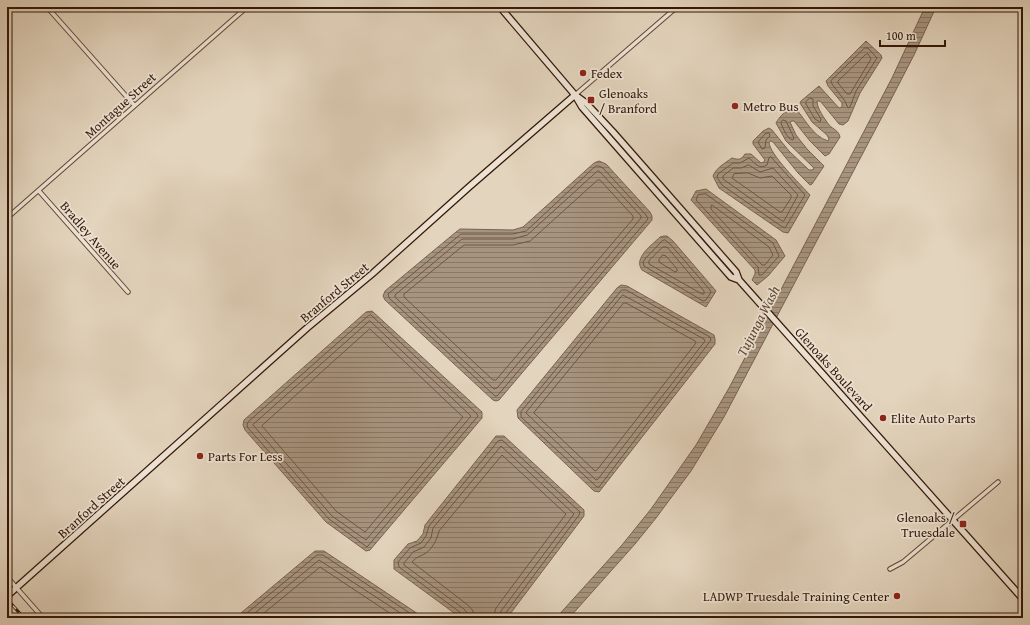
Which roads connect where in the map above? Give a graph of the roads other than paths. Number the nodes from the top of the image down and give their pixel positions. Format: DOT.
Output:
graph roads {
  1 [pos="47,7"];
  2 [pos="247,7"];
  3 [pos="500,7"];
  4 [pos="677,7"];
  5 [pos="575,96"];
  6 [pos="134,105"];
  7 [pos="39,190"];
  8 [pos="670,196"];
  9 [pos="664,201"];
  10 [pos="7,218"];
  11 [pos="739,280"];
  12 [pos="128,292"];
  13 [pos="998,482"];
  14 [pos="953,520"];
  15 [pos="890,569"];
  16 [pos="7,577"];
  17 [pos="17,588"];
  18 [pos="7,596"];
  19 [pos="1023,599"];
  20 [pos="44,618"];
  1 -- 6 [label="street"];
  2 -- 6 [label="street, Montague Street"];
  3 -- 5 [label="main road, Glenoaks Boulevard"];
  4 -- 5 [label="street, Branford Street"];
  5 -- 8 [label="main road, Glenoaks Boulevard"];
  5 -- 9 [label="main road, Glenoaks Boulevard"];
  5 -- 17 [label="main road, Branford Street"];
  6 -- 7 [label="street, Montague Street"];
  7 -- 10 [label="street, Montague Street"];
  7 -- 12 [label="street, Bradley Avenue"];
  8 -- 9 [label="main road"];
  8 -- 11 [label="main road, Glenoaks Boulevard"];
  9 -- 11 [label="main road, Glenoaks Boulevard"];
  11 -- 14 [label="main road, Glenoaks Boulevard"];
  13 -- 14 [label="street"];
  14 -- 15 [label="street"];
  14 -- 19 [label="main road, Glenoaks Boulevard"];
  16 -- 17 [label="street"];
  17 -- 18 [label="main road, Branford Street"];
  17 -- 20 [label="street"];
}
